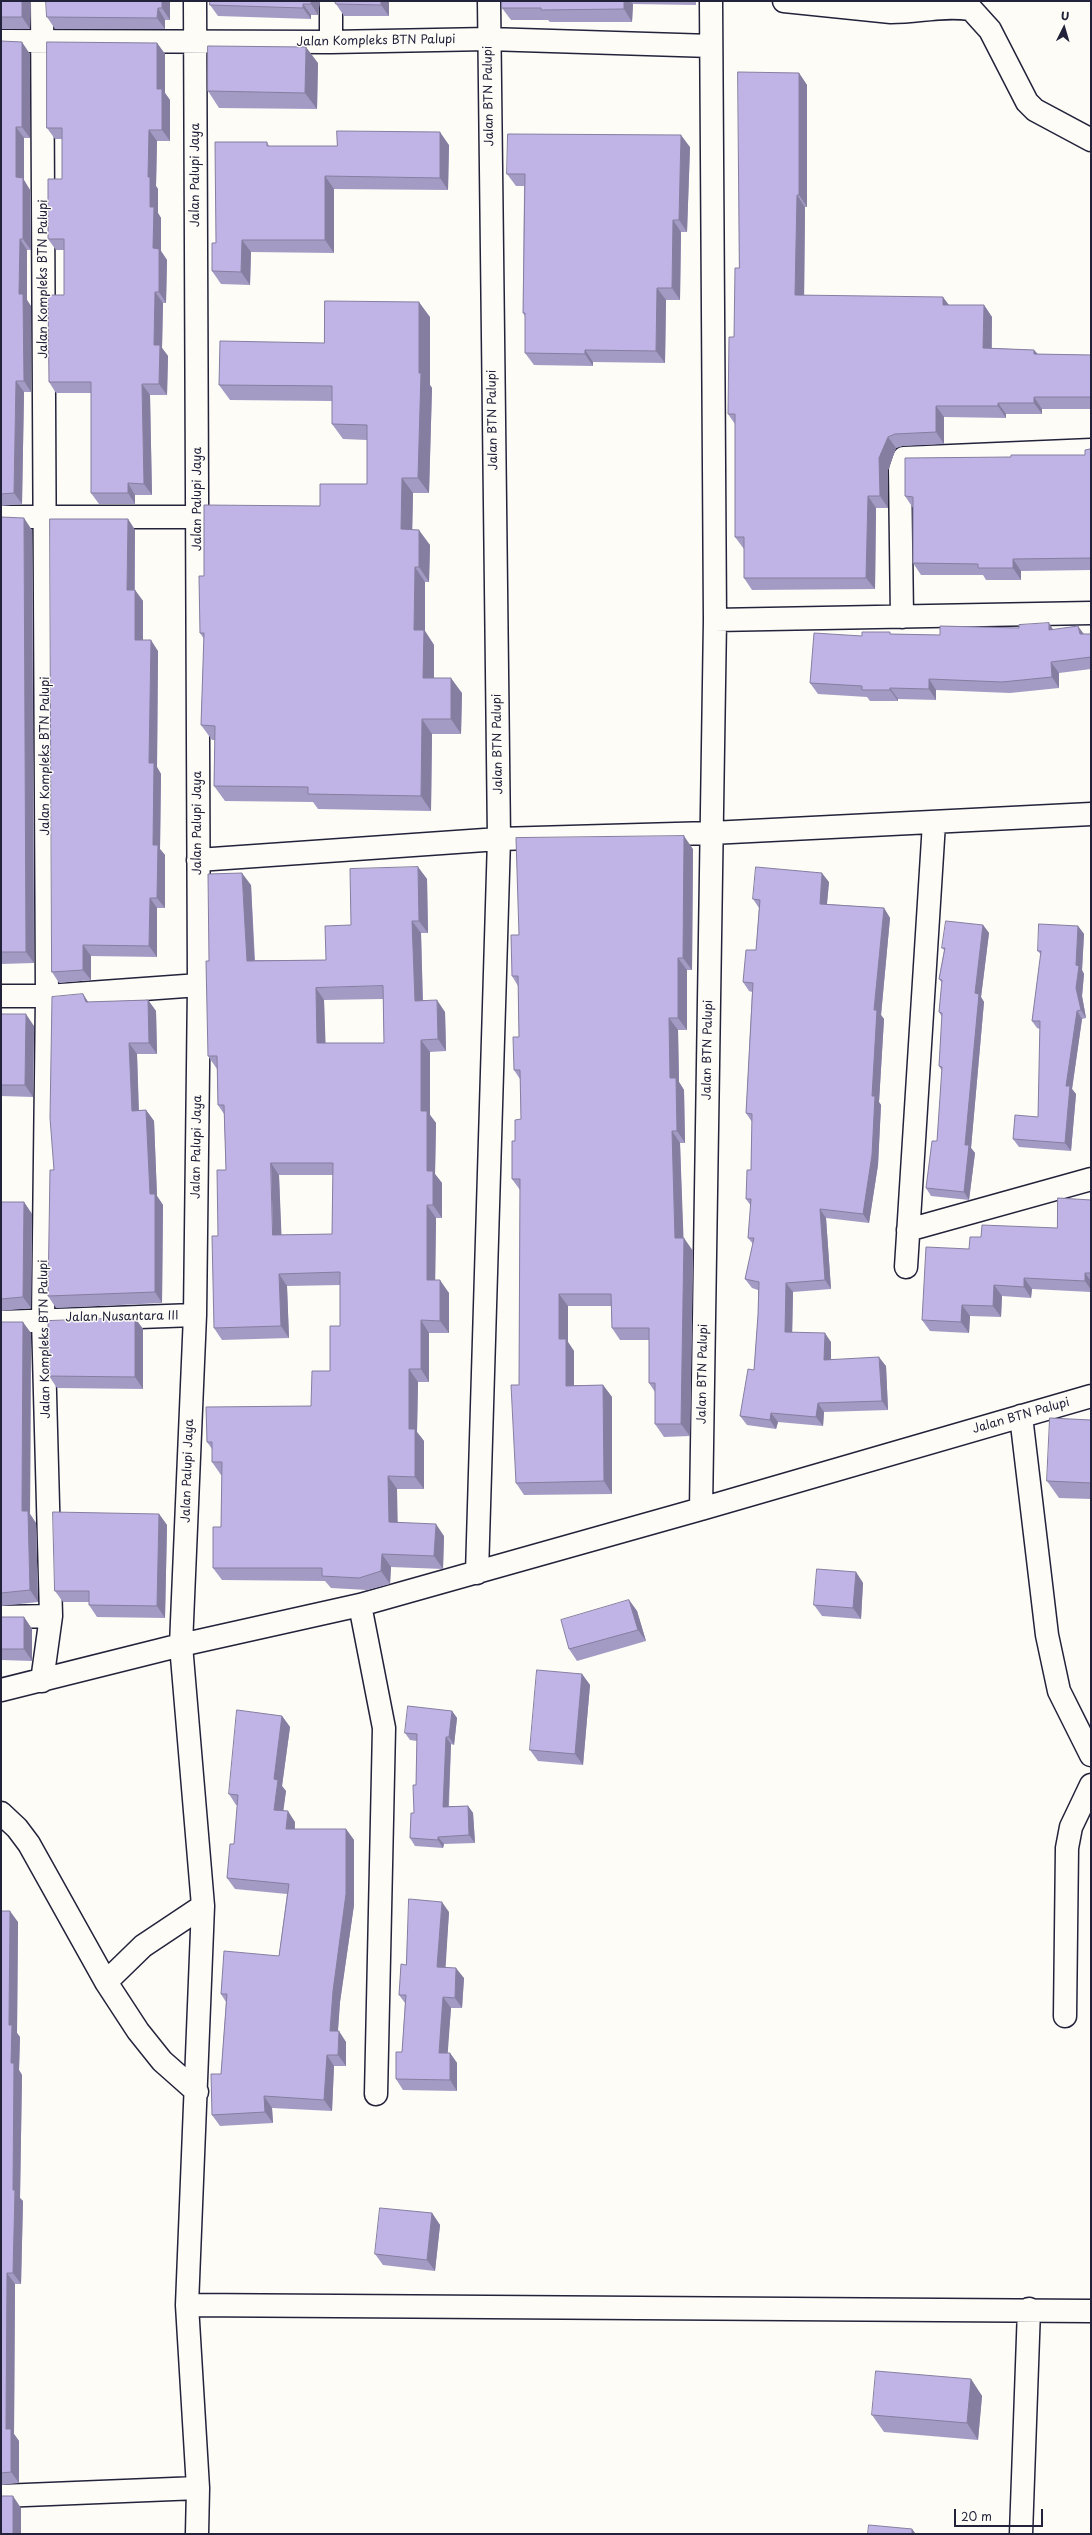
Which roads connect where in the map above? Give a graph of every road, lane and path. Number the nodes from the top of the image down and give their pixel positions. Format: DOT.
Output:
graph roads {
  1 [pos="42,1"];
  2 [pos="195,1"];
  3 [pos="331,1"];
  4 [pos="489,1"];
  5 [pos="711,1"];
  6 [pos="784,1"];
  7 [pos="488,39"];
  8 [pos="1,41"];
  9 [pos="42,42"];
  10 [pos="331,42"];
  11 [pos="195,43"];
  12 [pos="711,46"];
  13 [pos="1091,140"];
  14 [pos="1091,450"];
  15 [pos="46,516"];
  16 [pos="1,517"];
  17 [pos="198,517"];
  18 [pos="1091,613"];
  19 [pos="902,618"];
  20 [pos="715,620"];
  21 [pos="1091,814"];
  22 [pos="934,823"];
  23 [pos="711,833"];
  24 [pos="499,839"];
  25 [pos="198,860"];
  26 [pos="199,985"];
  27 [pos="1,996"];
  28 [pos="47,996"];
  29 [pos="1091,1179"];
  30 [pos="908,1230"];
  31 [pos="906,1267"];
  32 [pos="195,1316"];
  33 [pos="43,1319"];
  34 [pos="1,1322"];
  35 [pos="1091,1396"];
  36 [pos="1020,1416"];
  37 [pos="701,1509"];
  38 [pos="477,1573"];
  39 [pos="360,1605"];
  40 [pos="50,1616"];
  41 [pos="1,1617"];
  42 [pos="181,1645"];
  43 [pos="42,1681"];
  44 [pos="1,1690"];
  45 [pos="1091,1755"];
  46 [pos="1091,1785"];
  47 [pos="1,1813"];
  48 [pos="203,1906"];
  49 [pos="106,1982"];
  50 [pos="1065,2016"];
  51 [pos="197,2092"];
  52 [pos="376,2094"];
  53 [pos="187,2305"];
  54 [pos="1029,2309"];
  55 [pos="1091,2311"];
  56 [pos="198,2488"];
  57 [pos="1,2496"];
  58 [pos="197,2534"];
  59 [pos="1021,2534"];
  1 -- 9 [label="street"];
  2 -- 11 [label="street, Jalan Palupi Jaya"];
  3 -- 10 [label="street"];
  4 -- 7 [label="street, Jalan BTN Palupi"];
  5 -- 12 [label="street, Jalan BTN Palupi"];
  6 -- 13 [label="street"];
  7 -- 10 [label="street, Jalan Kompleks BTN Palupi"];
  7 -- 12 [label="street, Jalan Kompleks BTN Palupi"];
  7 -- 24 [label="street, Jalan BTN Palupi"];
  8 -- 9 [label="street, Jalan Kompleks BTN Palupi"];
  9 -- 11 [label="street, Jalan Kompleks BTN Palupi"];
  9 -- 15 [label="street, Jalan Kompleks BTN Palupi"];
  10 -- 11 [label="street, Jalan Kompleks BTN Palupi"];
  11 -- 17 [label="street, Jalan Palupi Jaya"];
  12 -- 20 [label="street, Jalan BTN Palupi"];
  14 -- 19 [label="street"];
  15 -- 16 [label="street"];
  15 -- 17 [label="street"];
  15 -- 28 [label="street, Jalan Kompleks BTN Palupi"];
  17 -- 25 [label="street, Jalan Palupi Jaya"];
  18 -- 19 [label="street"];
  19 -- 20 [label="street"];
  20 -- 23 [label="street, Jalan BTN Palupi"];
  21 -- 22 [label="street"];
  22 -- 23 [label="street"];
  22 -- 30 [label="street"];
  23 -- 24 [label="street"];
  23 -- 37 [label="street, Jalan BTN Palupi"];
  24 -- 25 [label="street"];
  24 -- 38 [label="street, Jalan BTN Palupi"];
  25 -- 26 [label="street, Jalan Palupi Jaya"];
  26 -- 28 [label="street"];
  26 -- 32 [label="street, Jalan Palupi Jaya"];
  27 -- 28 [label="street"];
  28 -- 33 [label="street, Jalan Kompleks BTN Palupi"];
  29 -- 30 [label="street"];
  30 -- 31 [label="street"];
  32 -- 33 [label="street, Jalan Nusantara III"];
  32 -- 42 [label="street, Jalan Palupi Jaya"];
  33 -- 34 [label="street, Jalan Nusantara III"];
  33 -- 40 [label="street, Jalan Kompleks BTN Palupi"];
  35 -- 36 [label="street, Jalan BTN Palupi"];
  36 -- 37 [label="street, Jalan BTN Palupi"];
  36 -- 45 [label="street"];
  37 -- 38 [label="street"];
  38 -- 39 [label="street"];
  39 -- 42 [label="street"];
  39 -- 52 [label="street"];
  40 -- 41 [label="street"];
  40 -- 43 [label="street, Jalan Kompleks BTN Palupi"];
  42 -- 43 [label="street"];
  42 -- 48 [label="street, Jalan Palupi Jaya"];
  43 -- 44 [label="street"];
  46 -- 50 [label="street"];
  47 -- 49 [label="street"];
  48 -- 49 [label="street"];
  48 -- 51 [label="street, Jalan Palupi Jaya"];
  49 -- 51 [label="street"];
  51 -- 53 [label="street, Jalan Palupi Jaya"];
  53 -- 54 [label="street"];
  53 -- 56 [label="street, Jalan Palupi Jaya"];
  54 -- 55 [label="street"];
  54 -- 59 [label="street"];
  56 -- 57 [label="street"];
  56 -- 58 [label="street, Jalan Palupi Jaya"];
}
